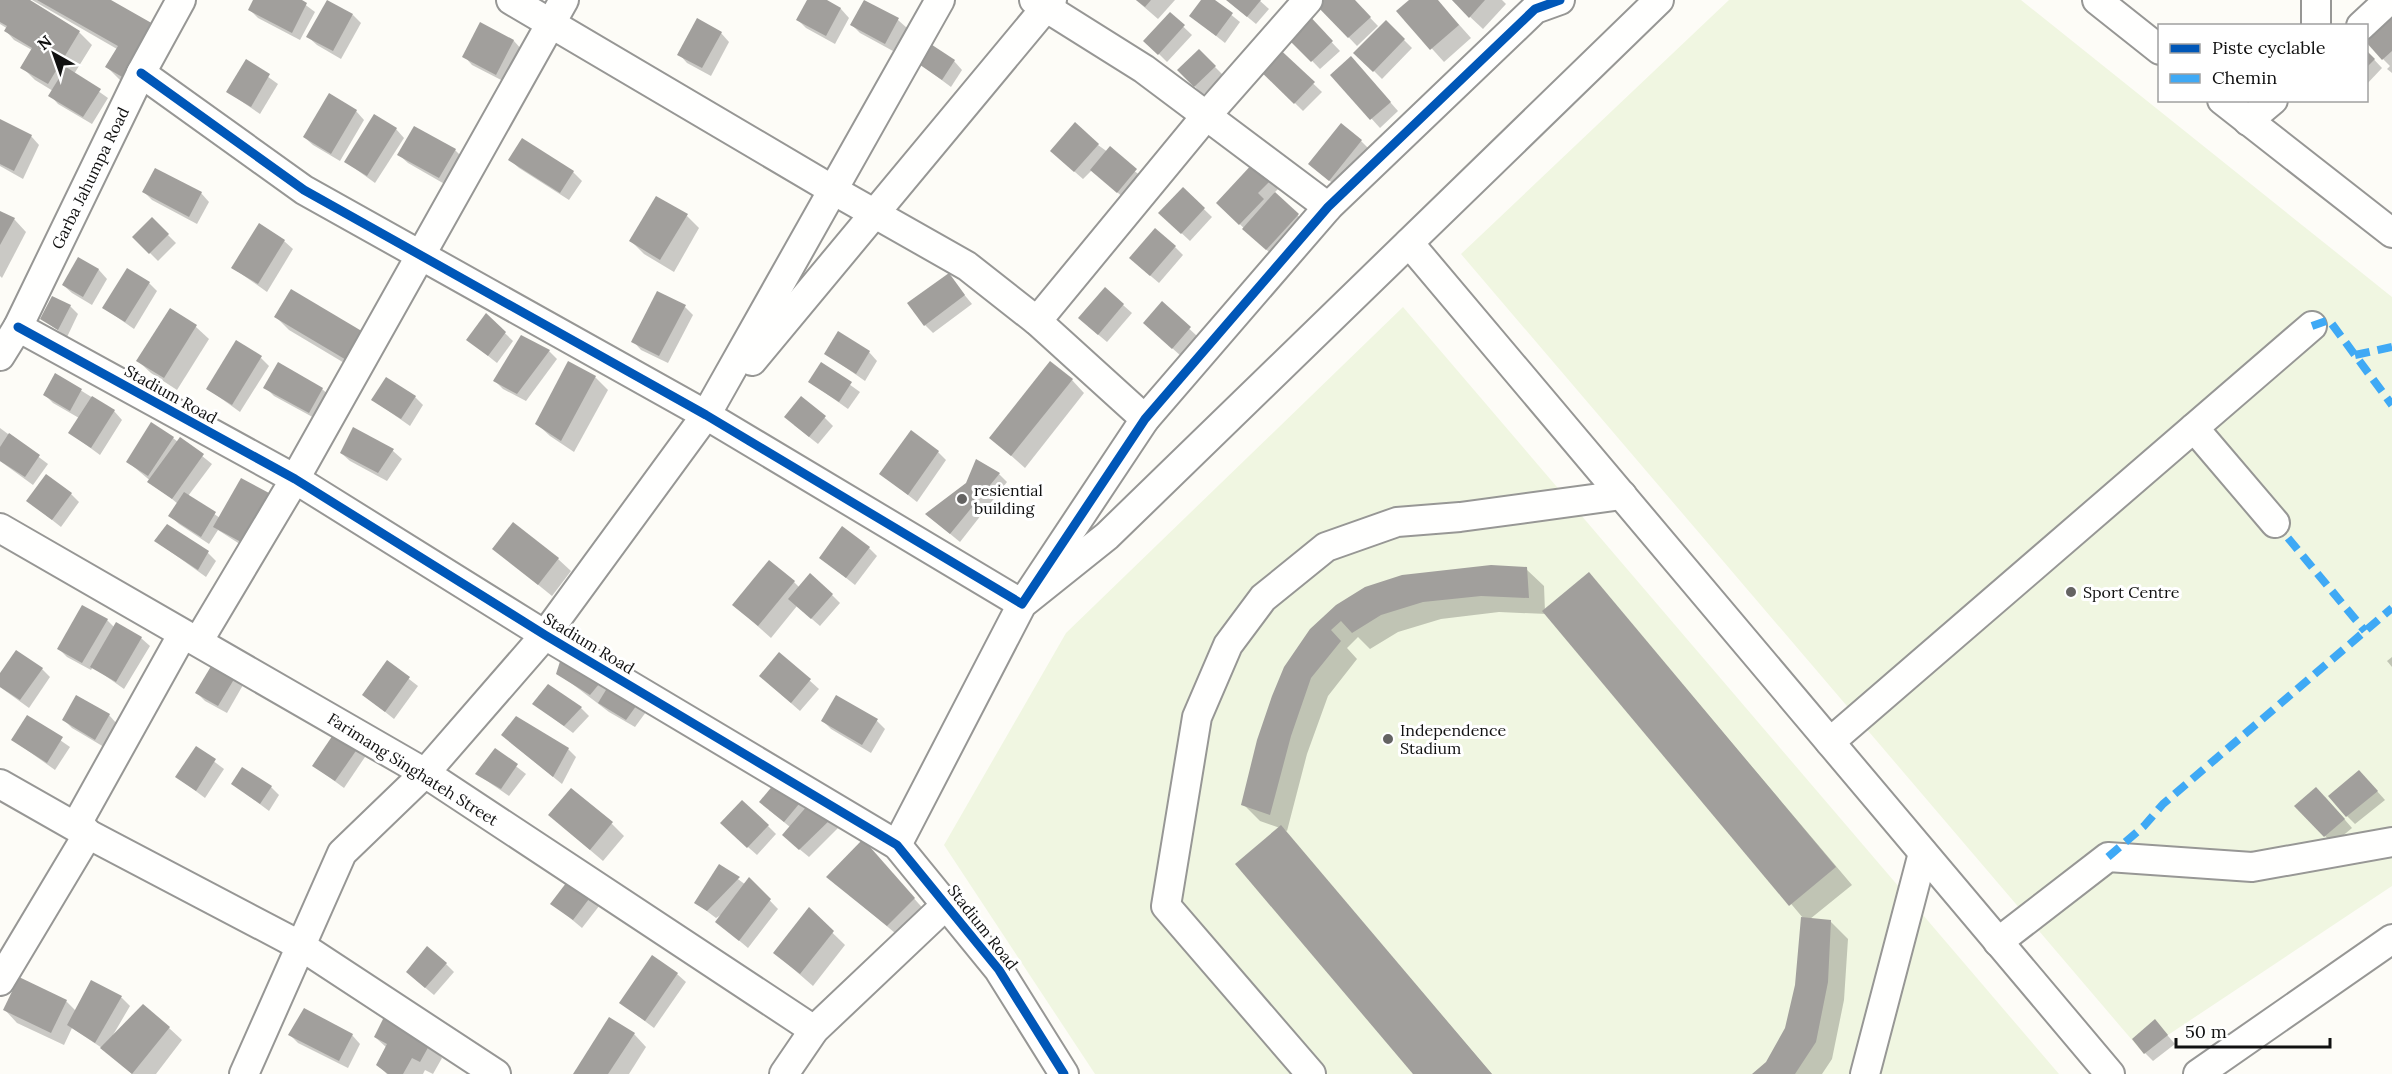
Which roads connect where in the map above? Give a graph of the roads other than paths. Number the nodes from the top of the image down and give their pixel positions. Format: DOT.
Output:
graph roads {
  1 [pos="511,0"];
  2 [pos="564,0"];
  3 [pos="940,0"];
  4 [pos="1308,0"];
  5 [pos="1659,0"];
  6 [pos="2097,0"];
  7 [pos="2316,0"];
  8 [pos="2389,0"];
  9 [pos="174,2"];
  10 [pos="1044,3"];
  11 [pos="1540,3"];
  12 [pos="2316,24"];
  13 [pos="2363,24"];
  14 [pos="550,25"];
  15 [pos="2158,48"];
  16 [pos="141,73"];
  17 [pos="2224,102"];
  18 [pos="2272,102"];
  19 [pos="1206,116"];
  20 [pos="2248,121"];
  21 [pos="833,190"];
  22 [pos="1328,207"];
  23 [pos="874,214"];
  24 [pos="2392,233"];
  25 [pos="1410,243"];
  26 [pos="421,256"];
  27 [pos="1037,321"];
  28 [pos="2312,326"];
  29 [pos="18,327"];
  30 [pos="0,356"];
  31 [pos="706,416"];
  32 [pos="1145,419"];
  33 [pos="2194,428"];
  34 [pos="295,479"];
  35 [pos="1622,495"];
  36 [pos="2275,523"];
  37 [pos="0,528"];
  38 [pos="1022,604"];
  39 [pos="545,635"];
  40 [pos="199,640"];
  41 [pos="1830,742"];
  42 [pos="425,772"];
  43 [pos="0,784"];
  44 [pos="88,834"];
  45 [pos="2392,842"];
  46 [pos="897,845"];
  47 [pos="1923,853"];
  48 [pos="946,905"];
  49 [pos="2392,939"];
  50 [pos="1998,942"];
  51 [pos="301,945"];
  52 [pos="0,981"];
  53 [pos="814,1030"];
  54 [pos="1298,1069"];
  55 [pos="244,1074"];
  56 [pos="496,1074"];
  57 [pos="784,1074"];
  58 [pos="1064,1074"];
  59 [pos="1865,1074"];
  60 [pos="2110,1074"];
  61 [pos="2198,1074"];
  1 -- 14 [label="street"];
  2 -- 14 [label="street"];
  3 -- 21 [label="street"];
  4 -- 19 [label="street"];
  5 -- 25 [label="street"];
  6 -- 15 [label="street"];
  7 -- 12 [label="street"];
  8 -- 13 [label="street"];
  9 -- 16 [label="street, Garba Jahumpa Road"];
  10 -- 19 [label="street"];
  10 -- 23 [label="street"];
  11 -- 22 [label="street"];
  14 -- 21 [label="street"];
  14 -- 26 [label="street"];
  16 -- 26 [label="street"];
  16 -- 29 [label="street, Garba Jahumpa Road"];
  17 -- 20 [label="street"];
  18 -- 20 [label="street"];
  19 -- 22 [label="street"];
  19 -- 27 [label="street"];
  20 -- 24 [label="street"];
  21 -- 23 [label="street"];
  21 -- 31 [label="street"];
  22 -- 32 [label="street"];
  23 -- 27 [label="street"];
  23 -- 31 [label="street"];
  25 -- 35 [label="street"];
  25 -- 38 [label="street"];
  26 -- 31 [label="street"];
  26 -- 34 [label="street"];
  27 -- 32 [label="street"];
  28 -- 33 [label="street"];
  29 -- 30 [label="street, Garba Jahumpa Road"];
  29 -- 34 [label="street, Stadium Road"];
  31 -- 38 [label="street"];
  31 -- 39 [label="street"];
  32 -- 38 [label="street"];
  33 -- 36 [label="street"];
  33 -- 41 [label="street"];
  34 -- 39 [label="street, Stadium Road"];
  34 -- 40 [label="street"];
  35 -- 41 [label="street"];
  35 -- 54 [label="street"];
  37 -- 40 [label="street, Farimang Singhateh Street"];
  38 -- 46 [label="street"];
  39 -- 42 [label="street"];
  39 -- 46 [label="street, Stadium Road"];
  40 -- 42 [label="street, Farimang Singhateh Street"];
  40 -- 44 [label="street"];
  41 -- 47 [label="street"];
  42 -- 51 [label="street"];
  42 -- 53 [label="street, Farimang Singhateh Street"];
  43 -- 44 [label="street"];
  44 -- 51 [label="street"];
  44 -- 52 [label="street"];
  45 -- 50 [label="street"];
  46 -- 48 [label="street, Stadium Road"];
  47 -- 50 [label="street"];
  47 -- 59 [label="street"];
  48 -- 53 [label="street"];
  48 -- 58 [label="street, Stadium Road"];
  49 -- 61 [label="street"];
  50 -- 60 [label="street"];
  51 -- 55 [label="street"];
  51 -- 56 [label="street"];
  53 -- 57 [label="street"];
}
